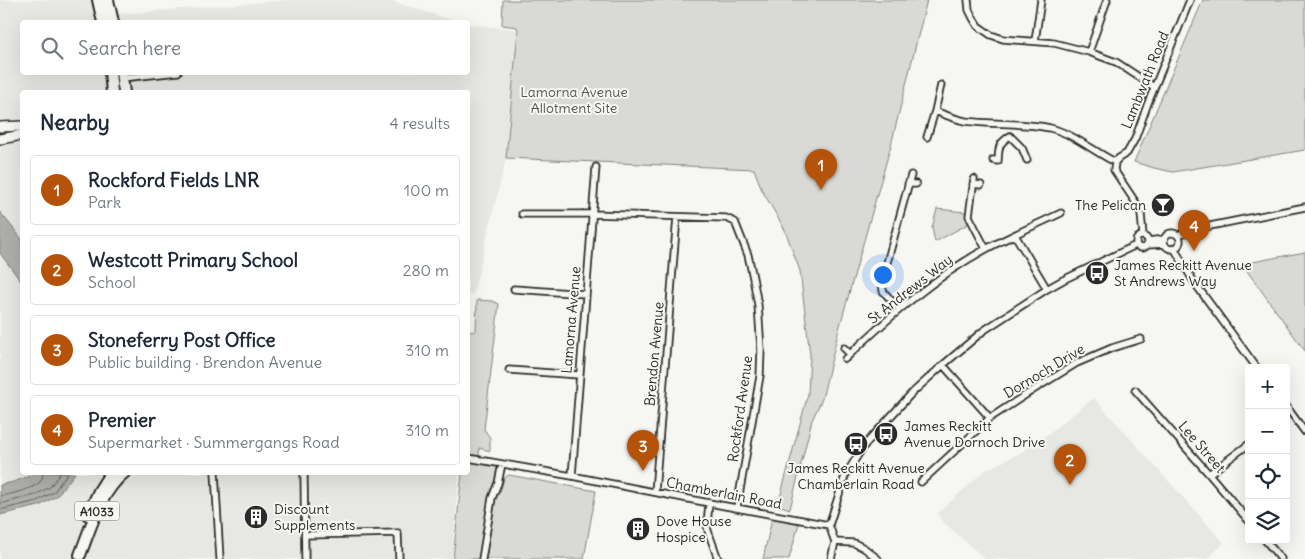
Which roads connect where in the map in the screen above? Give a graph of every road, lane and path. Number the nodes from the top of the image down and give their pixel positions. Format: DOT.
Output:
graph roads {
  1 [pos="98,0"];
  2 [pos="108,0"];
  3 [pos="968,0"];
  4 [pos="1041,0"];
  5 [pos="1107,0"];
  6 [pos="1190,0"];
  7 [pos="103,20"];
  8 [pos="113,20"];
  9 [pos="1035,41"];
  10 [pos="1089,52"];
  11 [pos="110,75"];
  12 [pos="122,75"];
  13 [pos="941,85"];
  14 [pos="1154,87"];
  15 [pos="112,90"];
  16 [pos="124,90"];
  17 [pos="935,111"];
  18 [pos="1011,124"];
  19 [pos="20,126"];
  20 [pos="0,127"];
  21 [pos="20,135"];
  22 [pos="1010,136"];
  23 [pos="927,137"];
  24 [pos="0,139"];
  25 [pos="993,160"];
  26 [pos="1027,160"];
  27 [pos="1115,162"];
  28 [pos="596,167"];
  29 [pos="911,175"];
  30 [pos="908,184"];
  31 [pos="916,184"];
  32 [pos="981,185"];
  33 [pos="1305,207"];
  34 [pos="1061,213"];
  35 [pos="522,214"];
  36 [pos="592,214"];
  37 [pos="677,217"];
  38 [pos="1015,235"];
  39 [pos="1142,235"];
  40 [pos="1177,235"];
  41 [pos="1164,241"];
  42 [pos="1148,243"];
  43 [pos="1136,245"];
  44 [pos="986,249"];
  45 [pos="1176,251"];
  46 [pos="514,289"];
  47 [pos="1047,289"];
  48 [pos="586,294"];
  49 [pos="900,309"];
  50 [pos="1142,339"];
  51 [pos="844,348"];
  52 [pos="850,354"];
  53 [pos="845,359"];
  54 [pos="1255,364"];
  55 [pos="943,365"];
  56 [pos="509,370"];
  57 [pos="579,375"];
  58 [pos="1135,390"];
  59 [pos="1290,413"];
  60 [pos="990,418"];
  61 [pos="1305,432"];
  62 [pos="1245,447"];
  63 [pos="470,458"];
  64 [pos="502,464"];
  65 [pos="921,472"];
  66 [pos="1209,474"];
  67 [pos="109,475"];
  68 [pos="122,475"];
  69 [pos="215,475"];
  70 [pos="304,475"];
  71 [pos="572,476"];
  72 [pos="926,477"];
  73 [pos="921,482"];
  74 [pos="655,492"];
  75 [pos="710,503"];
  76 [pos="737,507"];
  77 [pos="1245,516"];
  78 [pos="828,525"];
  79 [pos="305,535"];
  80 [pos="834,542"];
  81 [pos="1268,544"];
  82 [pos="80,557"];
  83 [pos="220,559"];
  84 [pos="305,559"];
  85 [pos="399,559"];
  86 [pos="482,559"];
  87 [pos="718,559"];
  88 [pos="831,559"];
  89 [pos="878,559"];
  90 [pos="1281,559"];
  1 -- 7 [label="highway"];
  2 -- 8 [label="highway"];
  3 -- 9 [label="street"];
  4 -- 9 [label="street"];
  5 -- 10 [label="street"];
  6 -- 14 [label="street, Lambwath Road"];
  9 -- 10 [label="street"];
  10 -- 14 [label="street"];
  11 -- 15 [label="highway"];
  12 -- 16 [label="highway"];
  13 -- 17 [label="street"];
  14 -- 27 [label="street, Lambwath Road"];
  17 -- 18 [label="street"];
  17 -- 23 [label="street"];
  18 -- 22 [label="street"];
  18 -- 27 [label="street"];
  19 -- 20 [label="main road"];
  21 -- 24 [label="main road"];
  22 -- 25 [label="street"];
  22 -- 26 [label="street"];
  27 -- 39 [label="street"];
  28 -- 36 [label="street, Lamorna Avenue"];
  29 -- 30 [label="street"];
  30 -- 31 [label="street"];
  30 -- 49 [label="street"];
  32 -- 44 [label="street"];
  33 -- 40 [label="street"];
  34 -- 38 [label="street, St Andrews Way"];
  35 -- 36 [label="street, Rockford Avenue"];
  36 -- 37 [label="street, Rockford Avenue"];
  36 -- 48 [label="street, Lamorna Avenue"];
  37 -- 74 [label="street, Brendon Avenue"];
  37 -- 76 [label="street, Rockford Avenue"];
  38 -- 44 [label="street, St Andrews Way"];
  38 -- 47 [label="street"];
  39 -- 42 [label="street"];
  39 -- 43 [label="street"];
  40 -- 41 [label="street"];
  40 -- 45 [label="street"];
  41 -- 42 [label="street"];
  41 -- 45 [label="street"];
  42 -- 43 [label="street"];
  43 -- 47 [label="street"];
  44 -- 49 [label="street, St Andrews Way"];
  45 -- 54 [label="street"];
  46 -- 48 [label="street"];
  47 -- 55 [label="street"];
  48 -- 57 [label="street, Lamorna Avenue"];
  49 -- 52 [label="street, St Andrews Way"];
  50 -- 60 [label="street, Dornoch Drive"];
  51 -- 52 [label="street"];
  52 -- 53 [label="street, St Andrews Way"];
  55 -- 60 [label="street"];
  55 -- 78 [label="street"];
  56 -- 57 [label="street"];
  57 -- 71 [label="street, Lamorna Avenue"];
  58 -- 66 [label="street, Lee Street"];
  59 -- 61 [label="street"];
  60 -- 72 [label="street, Dornoch Drive"];
  62 -- 66 [label="street"];
  63 -- 64 [label="street, Chamberlain Road"];
  64 -- 71 [label="street, Chamberlain Road"];
  64 -- 86 [label="street"];
  65 -- 72 [label="street"];
  66 -- 77 [label="street, Lee Street"];
  67 -- 82 [label="highway, A1033"];
  68 -- 82 [label="highway, A1033"];
  69 -- 83 [label="street"];
  70 -- 79 [label="street"];
  71 -- 74 [label="street, Chamberlain Road"];
  72 -- 73 [label="street, Dornoch Drive"];
  74 -- 75 [label="street, Chamberlain Road"];
  75 -- 76 [label="street, Chamberlain Road"];
  75 -- 87 [label="street"];
  76 -- 78 [label="street, Chamberlain Road"];
  78 -- 80 [label="street"];
  79 -- 84 [label="street"];
  79 -- 85 [label="street"];
  80 -- 88 [label="street"];
  80 -- 89 [label="street"];
  81 -- 90 [label="street"];
}
